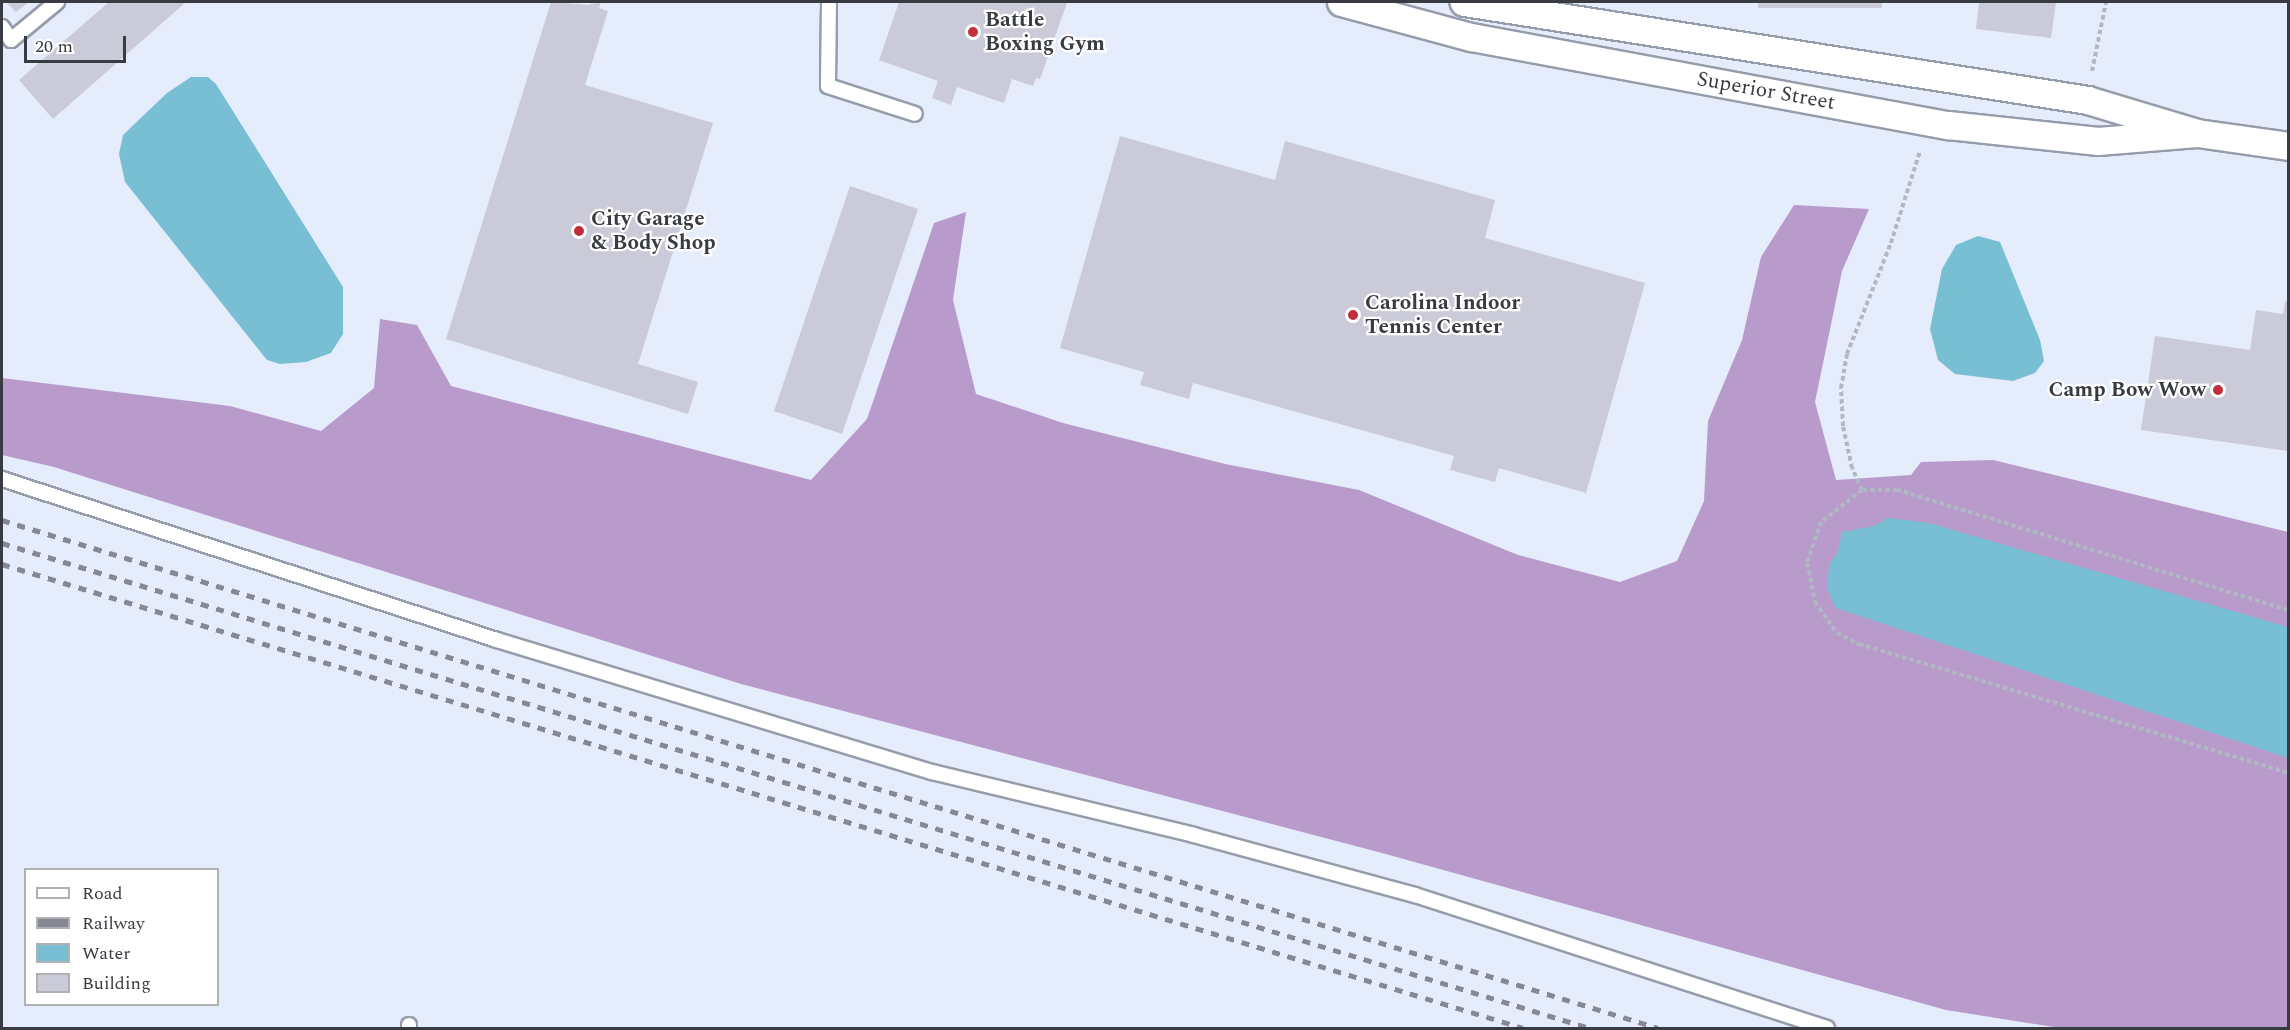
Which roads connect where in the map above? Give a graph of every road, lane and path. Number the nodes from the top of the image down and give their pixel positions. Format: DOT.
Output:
graph roads {
  1 [pos="57,2"];
  2 [pos="829,2"];
  3 [pos="1341,2"];
  4 [pos="2106,2"];
  5 [pos="1474,18"];
  6 [pos="2,27"];
  7 [pos="2092,76"];
  8 [pos="915,114"];
  9 [pos="1929,121"];
  10 [pos="2197,133"];
  11 [pos="2289,146"];
  12 [pos="2,479"];
  13 [pos="1862,490"];
  14 [pos="2289,610"];
  15 [pos="2289,773"];
  16 [pos="1827,1029"];
  1 -- 6 [label="lane"];
  2 -- 8 [label="lane"];
  3 -- 5 [label="street, Superior Street"];
  4 -- 7 [label="path"];
  5 -- 9 [label="street, Superior Street"];
  5 -- 10 [label="street, Superior Street"];
  9 -- 10 [label="street, Superior Street"];
  9 -- 13 [label="path"];
  10 -- 11 [label="street, Superior Street"];
  12 -- 16 [label="lane"];
  13 -- 14 [label="path"];
  13 -- 15 [label="path"];
}
